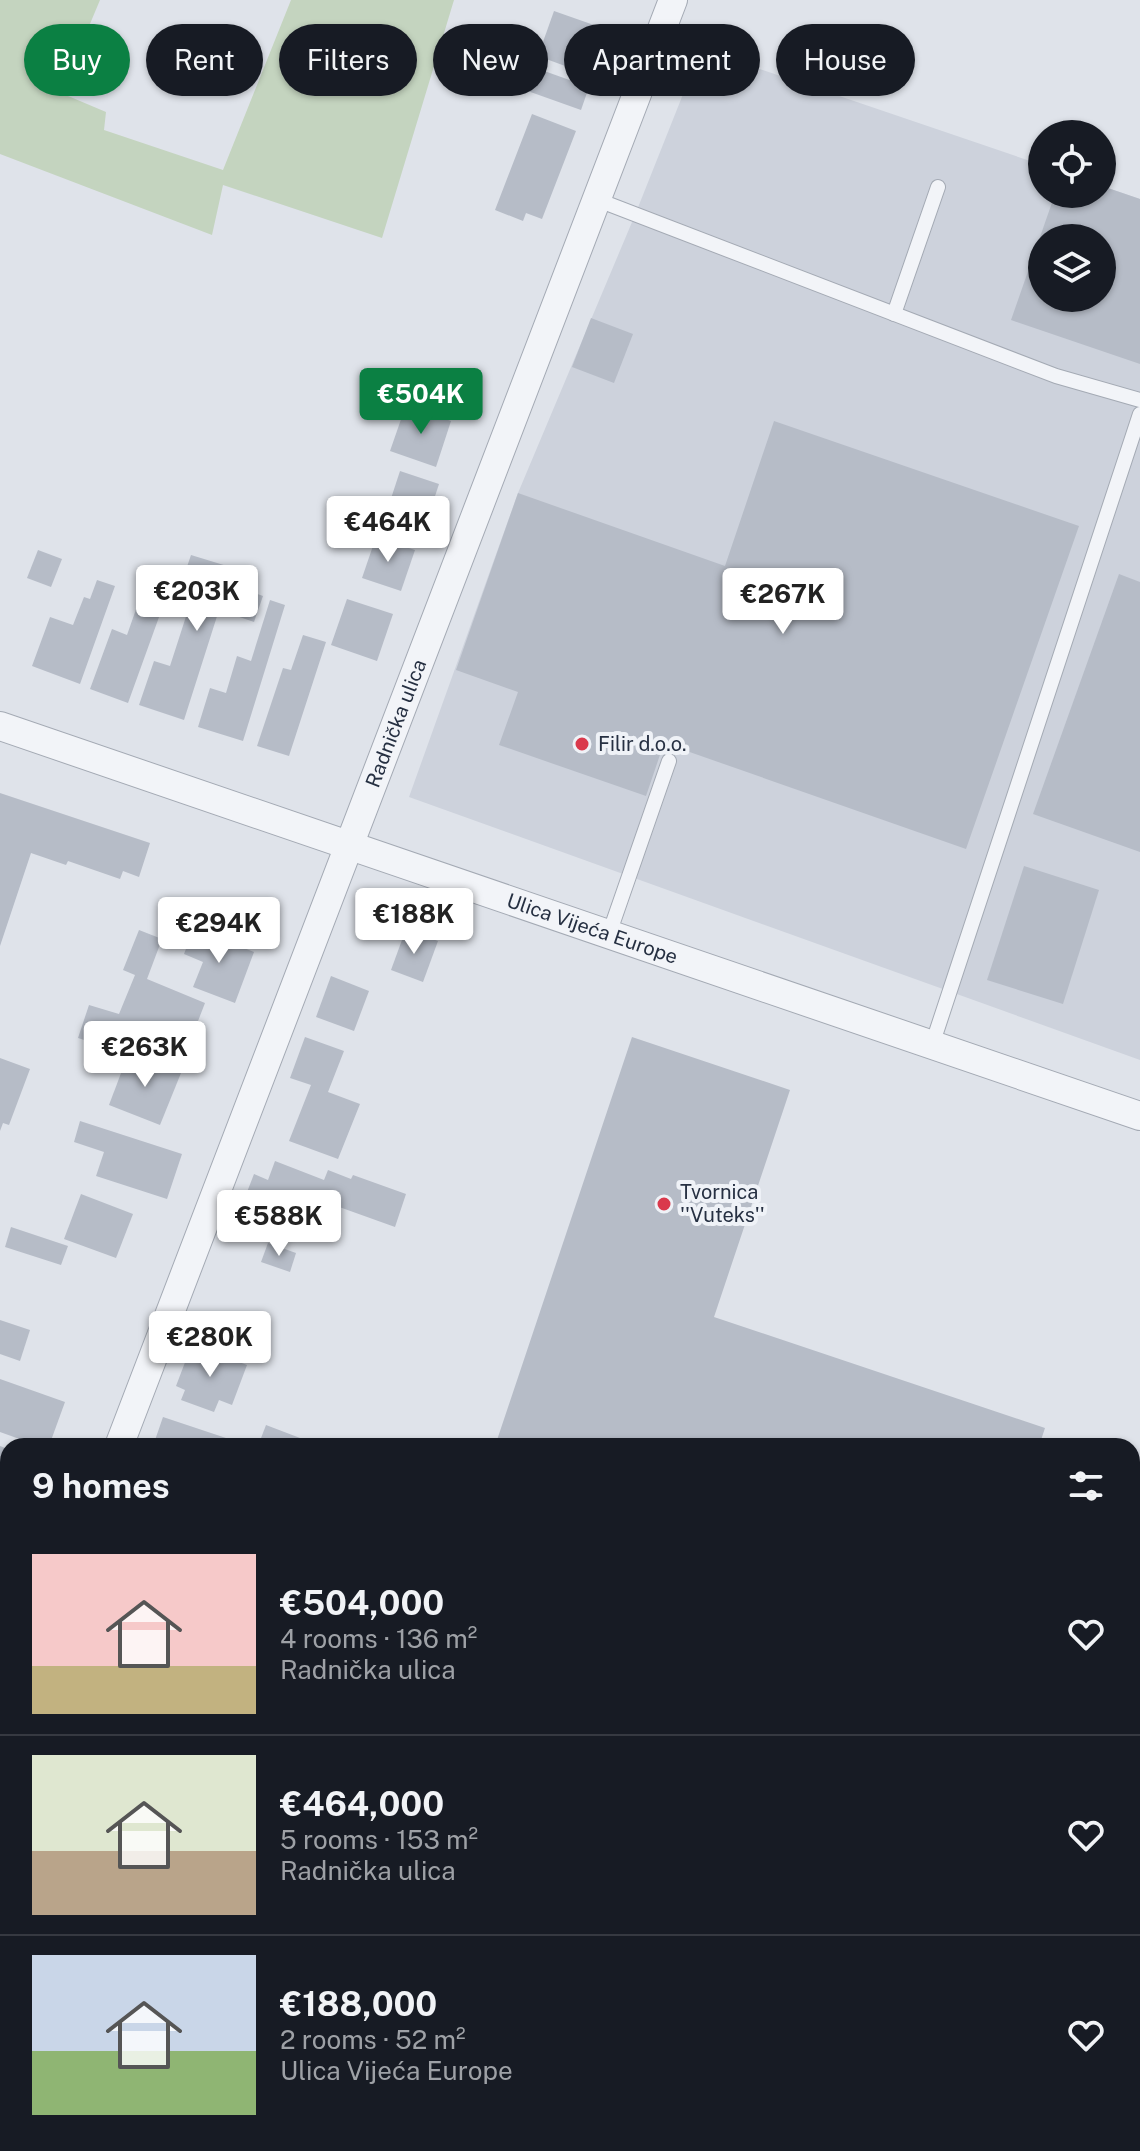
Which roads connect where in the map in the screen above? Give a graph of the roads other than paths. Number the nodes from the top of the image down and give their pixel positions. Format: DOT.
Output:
graph roads {
  1 [pos="673,0"];
  2 [pos="938,187"];
  3 [pos="598,200"];
  4 [pos="894,314"];
  5 [pos="1140,400"];
  6 [pos="1140,414"];
  7 [pos="0,726"];
  8 [pos="669,761"];
  9 [pos="348,845"];
  10 [pos="609,934"];
  11 [pos="932,1045"];
  12 [pos="1140,1116"];
  13 [pos="122,1438"];
  1 -- 3 [label="street, Radnička ulica"];
  2 -- 4 [label="lane"];
  3 -- 4 [label="lane"];
  3 -- 9 [label="street, Radnička ulica"];
  4 -- 5 [label="lane"];
  6 -- 11 [label="lane"];
  7 -- 9 [label="street, Ulica Vijeća Europe"];
  8 -- 10 [label="lane"];
  9 -- 10 [label="street, Ulica Vijeća Europe"];
  9 -- 13 [label="street, Radnička ulica"];
  10 -- 11 [label="street, Ulica Vijeća Europe"];
  11 -- 12 [label="street, Ulica Vijeća Europe"];
}
